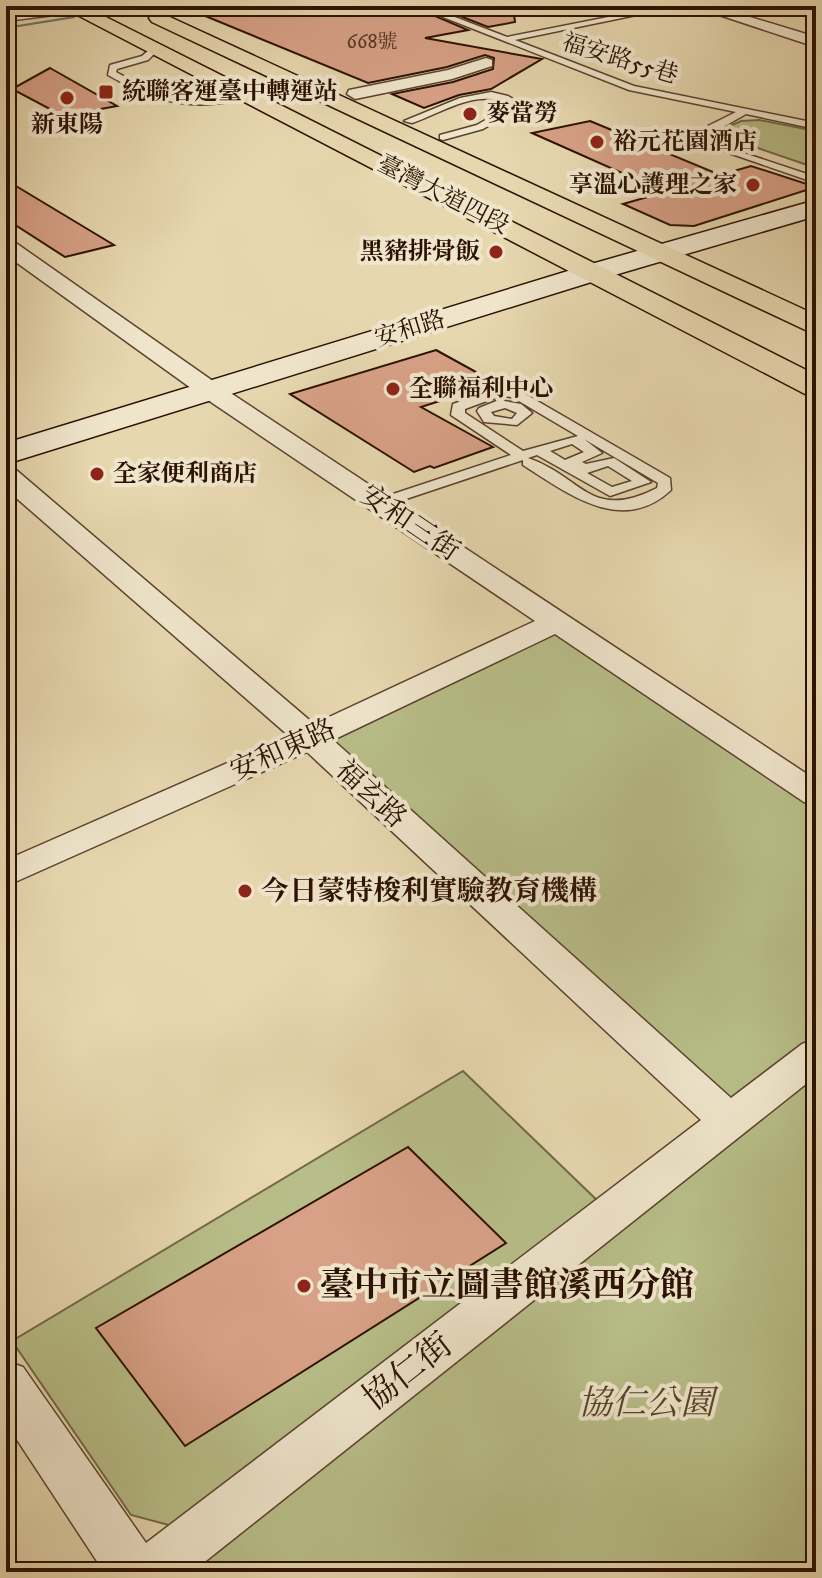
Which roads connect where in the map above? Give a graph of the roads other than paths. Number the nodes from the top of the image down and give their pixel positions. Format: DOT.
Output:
graph roads {
  1 [pos="173,6"];
  2 [pos="419,6"];
  3 [pos="676,6"];
  4 [pos="699,6"];
  5 [pos="73,8"];
  6 [pos="128,8"];
  7 [pos="6,17"];
  8 [pos="503,40"];
  9 [pos="816,42"];
  10 [pos="152,46"];
  11 [pos="486,63"];
  12 [pos="355,94"];
  13 [pos="246,96"];
  14 [pos="744,112"];
  15 [pos="409,121"];
  16 [pos="816,126"];
  17 [pos="443,137"];
  18 [pos="816,180"];
  19 [pos="816,208"];
  20 [pos="6,245"];
  21 [pos="674,250"];
  22 [pos="623,265"];
  23 [pos="591,273"];
  24 [pos="816,305"];
  25 [pos="816,326"];
  26 [pos="816,359"];
  27 [pos="816,387"];
  28 [pos="211,391"];
  29 [pos="538,450"];
  30 [pos="6,454"];
  31 [pos="525,459"];
  32 [pos="6,475"];
  33 [pos="380,503"];
  34 [pos="558,621"];
  35 [pos="311,738"];
  36 [pos="816,795"];
  37 [pos="6,874"];
  38 [pos="816,1054"];
  39 [pos="729,1121"];
  40 [pos="6,1382"];
  41 [pos="135,1572"];
  42 [pos="151,1572"];
  1 -- 12 [label="main road, 臺灣大道四段"];
  2 -- 8 [label="lane, 福安路55巷"];
  3 -- 8 [label="lane"];
  4 -- 9 [label="street"];
  5 -- 6 [label="street"];
  5 -- 7 [label="street"];
  5 -- 10 [label="main road, 臺灣大道四段"];
  6 -- 21 [label="main road, 臺灣大道四段"];
  6 -- 22 [label="main road, 臺灣大道四段"];
  8 -- 14 [label="lane, 福安路55巷"];
  10 -- 13 [label="main road, 臺灣大道四段"];
  10 -- 13 [label="lane"];
  11 -- 12 [label="street"];
  12 -- 15 [label="main road, 臺灣大道四段"];
  13 -- 23 [label="main road, 臺灣大道四段"];
  14 -- 16 [label="lane, 福安路55巷"];
  14 -- 18 [label="lane"];
  15 -- 17 [label="main road, 臺灣大道四段"];
  15 -- 17 [label="lane"];
  17 -- 21 [label="main road, 臺灣大道四段"];
  19 -- 21 [label="main road, 安和路"];
  20 -- 28 [label="street, 安和三街"];
  21 -- 22 [label="main road, 安和路"];
  21 -- 24 [label="main road, 臺灣大道四段"];
  21 -- 25 [label="main road, 臺灣大道四段"];
  22 -- 23 [label="main road, 安和路"];
  22 -- 26 [label="main road, 臺灣大道四段"];
  23 -- 27 [label="main road, 臺灣大道四段"];
  23 -- 28 [label="main road, 安和路"];
  28 -- 30 [label="main road, 安和路"];
  28 -- 33 [label="street, 安和三街"];
  29 -- 29 [label="lane"];
  29 -- 31 [label="lane"];
  31 -- 31 [label="lane"];
  31 -- 33 [label="lane"];
  32 -- 35 [label="street, 福玄路"];
  33 -- 34 [label="street, 安和三街"];
  34 -- 35 [label="street, 安和東路"];
  34 -- 36 [label="street, 安和三街"];
  35 -- 37 [label="street, 安和東路"];
  35 -- 39 [label="street, 福玄路"];
  38 -- 39 [label="street, 協仁街"];
  39 -- 42 [label="street, 協仁街"];
  40 -- 41 [label="street"];
}
